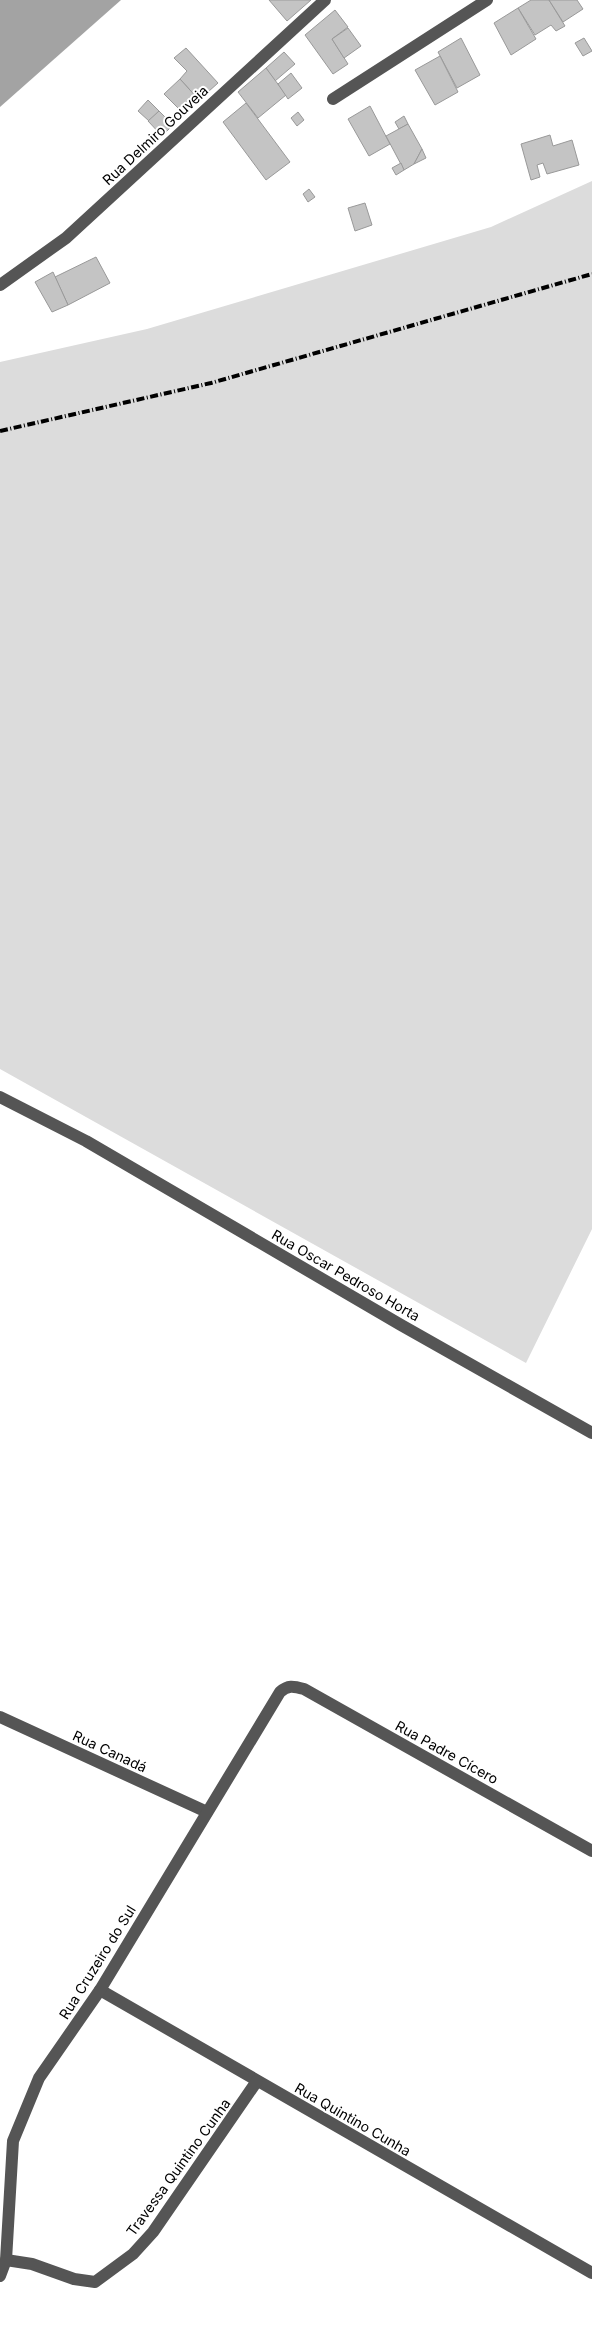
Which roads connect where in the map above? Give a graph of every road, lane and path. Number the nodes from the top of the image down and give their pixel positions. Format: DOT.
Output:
graph roads {
  1 [pos="325,0"];
  2 [pos="487,0"];
  3 [pos="333,99"];
  4 [pos="0,285"];
  5 [pos="1,1099"];
  6 [pos="592,1433"];
  7 [pos="285,1688"];
  8 [pos="0,1716"];
  9 [pos="207,1812"];
  10 [pos="592,1851"];
  11 [pos="100,1990"];
  12 [pos="258,2081"];
  13 [pos="6,2260"];
  14 [pos="592,2273"];
  15 [pos="0,2276"];
  1 -- 4 [label="street, Rua Delmiro Gouveia"];
  2 -- 3 [label="street"];
  5 -- 6 [label="street, Rua Oscar Pedroso Horta"];
  7 -- 9 [label="street, Rua Cruzeiro do Sul"];
  7 -- 10 [label="street, Rua Padre Cícero"];
  8 -- 9 [label="street, Rua Canadá"];
  9 -- 11 [label="street, Rua Cruzeiro do Sul"];
  11 -- 12 [label="street, Rua Quintino Cunha"];
  11 -- 13 [label="street, Rua Cruzeiro do Sul"];
  12 -- 13 [label="street, Travessa Quintino Cunha"];
  12 -- 14 [label="street, Rua Quintino Cunha"];
  13 -- 15 [label="street, Rua Cruzeiro do Sul"];
}
